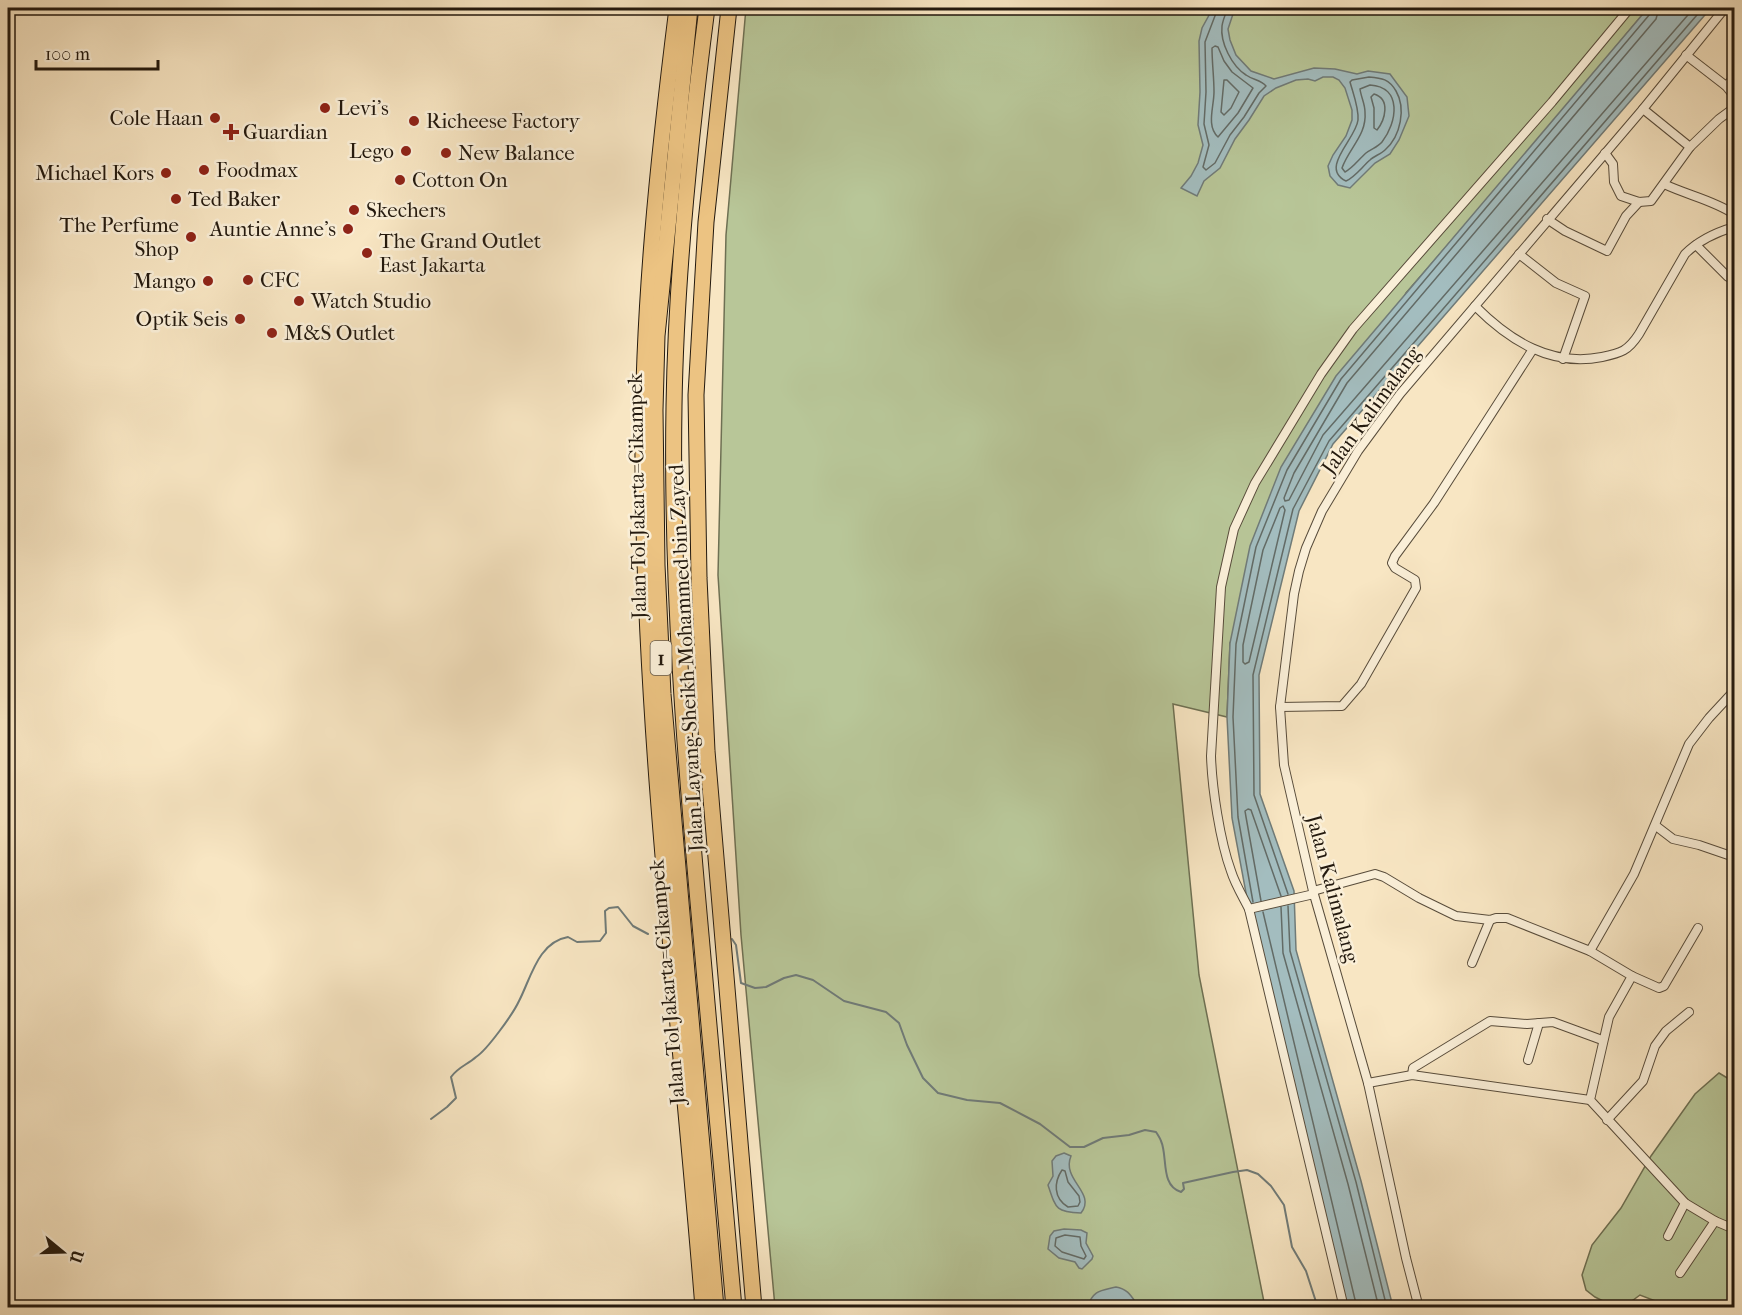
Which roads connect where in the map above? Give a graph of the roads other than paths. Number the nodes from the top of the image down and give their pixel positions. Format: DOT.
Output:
graph roads {
  1 [pos="677,8"];
  2 [pos="690,8"];
  3 [pos="707,8"];
  4 [pos="729,8"];
  5 [pos="1630,8"];
  6 [pos="1725,8"];
  7 [pos="1686,55"];
  8 [pos="1734,78"];
  9 [pos="1726,86"];
  10 [pos="1734,96"];
  11 [pos="1734,108"];
  12 [pos="1643,109"];
  13 [pos="1690,147"];
  14 [pos="1605,153"];
  15 [pos="1664,184"];
  16 [pos="1639,202"];
  17 [pos="1734,214"];
  18 [pos="1547,219"];
  19 [pos="1734,227"];
  20 [pos="1696,245"];
  21 [pos="1519,254"];
  22 [pos="1728,278"];
  23 [pos="1475,306"];
  24 [pos="1533,349"];
  25 [pos="1563,360"];
  26 [pos="1734,691"];
  27 [pos="1280,707"];
  28 [pos="1656,826"];
  29 [pos="1734,857"];
  30 [pos="1311,894"];
  31 [pos="1252,909"];
  32 [pos="1490,920"];
  33 [pos="1698,928"];
  34 [pos="1590,951"];
  35 [pos="1472,963"];
  36 [pos="1632,976"];
  37 [pos="1689,1012"];
  38 [pos="1539,1023"];
  39 [pos="1602,1040"];
  40 [pos="1528,1060"];
  41 [pos="1412,1075"];
  42 [pos="1368,1083"];
  43 [pos="1590,1100"];
  44 [pos="1607,1120"];
  45 [pos="1685,1203"];
  46 [pos="1715,1221"];
  47 [pos="1734,1229"];
  48 [pos="1668,1236"];
  49 [pos="1680,1273"];
  50 [pos="703,1308"];
  51 [pos="716,1308"];
  52 [pos="734,1308"];
  53 [pos="754,1308"];
  54 [pos="1344,1308"];
  55 [pos="1419,1308"];
  1 -- 50 [label="highway, Jalan Layang Sheikh Mohammed bin Zayed / 1"];
  2 -- 51 [label="highway, Jalan Tol Jakarta–Cikampek / 1"];
  3 -- 52 [label="highway, Jalan Tol Jakarta–Cikampek / 1"];
  4 -- 53 [label="highway, Jalan Layang Sheikh Mohammed bin Zayed / 1"];
  5 -- 31 [label="street"];
  6 -- 7 [label="street, Jalan Kalimalang"];
  7 -- 9 [label="street"];
  7 -- 12 [label="street, Jalan Kalimalang"];
  8 -- 9 [label="street"];
  9 -- 10 [label="street"];
  11 -- 13 [label="street"];
  12 -- 13 [label="street"];
  12 -- 14 [label="street, Jalan Kalimalang"];
  13 -- 15 [label="street"];
  14 -- 16 [label="street"];
  14 -- 18 [label="street, Jalan Kalimalang"];
  15 -- 16 [label="street"];
  15 -- 17 [label="street"];
  16 -- 18 [label="street"];
  18 -- 21 [label="street, Jalan Kalimalang"];
  19 -- 20 [label="street"];
  20 -- 22 [label="street"];
  20 -- 25 [label="street"];
  21 -- 23 [label="street, Jalan Kalimalang"];
  21 -- 25 [label="street"];
  23 -- 24 [label="street"];
  23 -- 27 [label="street, Jalan Kalimalang"];
  24 -- 25 [label="street"];
  24 -- 27 [label="street"];
  26 -- 28 [label="street"];
  27 -- 30 [label="street, Jalan Kalimalang"];
  28 -- 29 [label="street"];
  28 -- 34 [label="street"];
  30 -- 31 [label="street"];
  30 -- 32 [label="street"];
  30 -- 42 [label="street, Jalan Kalimalang"];
  31 -- 54 [label="street"];
  32 -- 34 [label="street"];
  32 -- 35 [label="street"];
  33 -- 36 [label="street"];
  34 -- 36 [label="street"];
  36 -- 39 [label="street"];
  37 -- 44 [label="street"];
  38 -- 39 [label="street"];
  38 -- 40 [label="street"];
  38 -- 41 [label="street"];
  39 -- 43 [label="street"];
  41 -- 42 [label="street"];
  41 -- 43 [label="street"];
  42 -- 55 [label="street, Jalan Kalimalang"];
  43 -- 44 [label="street"];
  44 -- 45 [label="street"];
  45 -- 46 [label="street"];
  45 -- 48 [label="street"];
  46 -- 47 [label="street"];
  46 -- 49 [label="street"];
}
